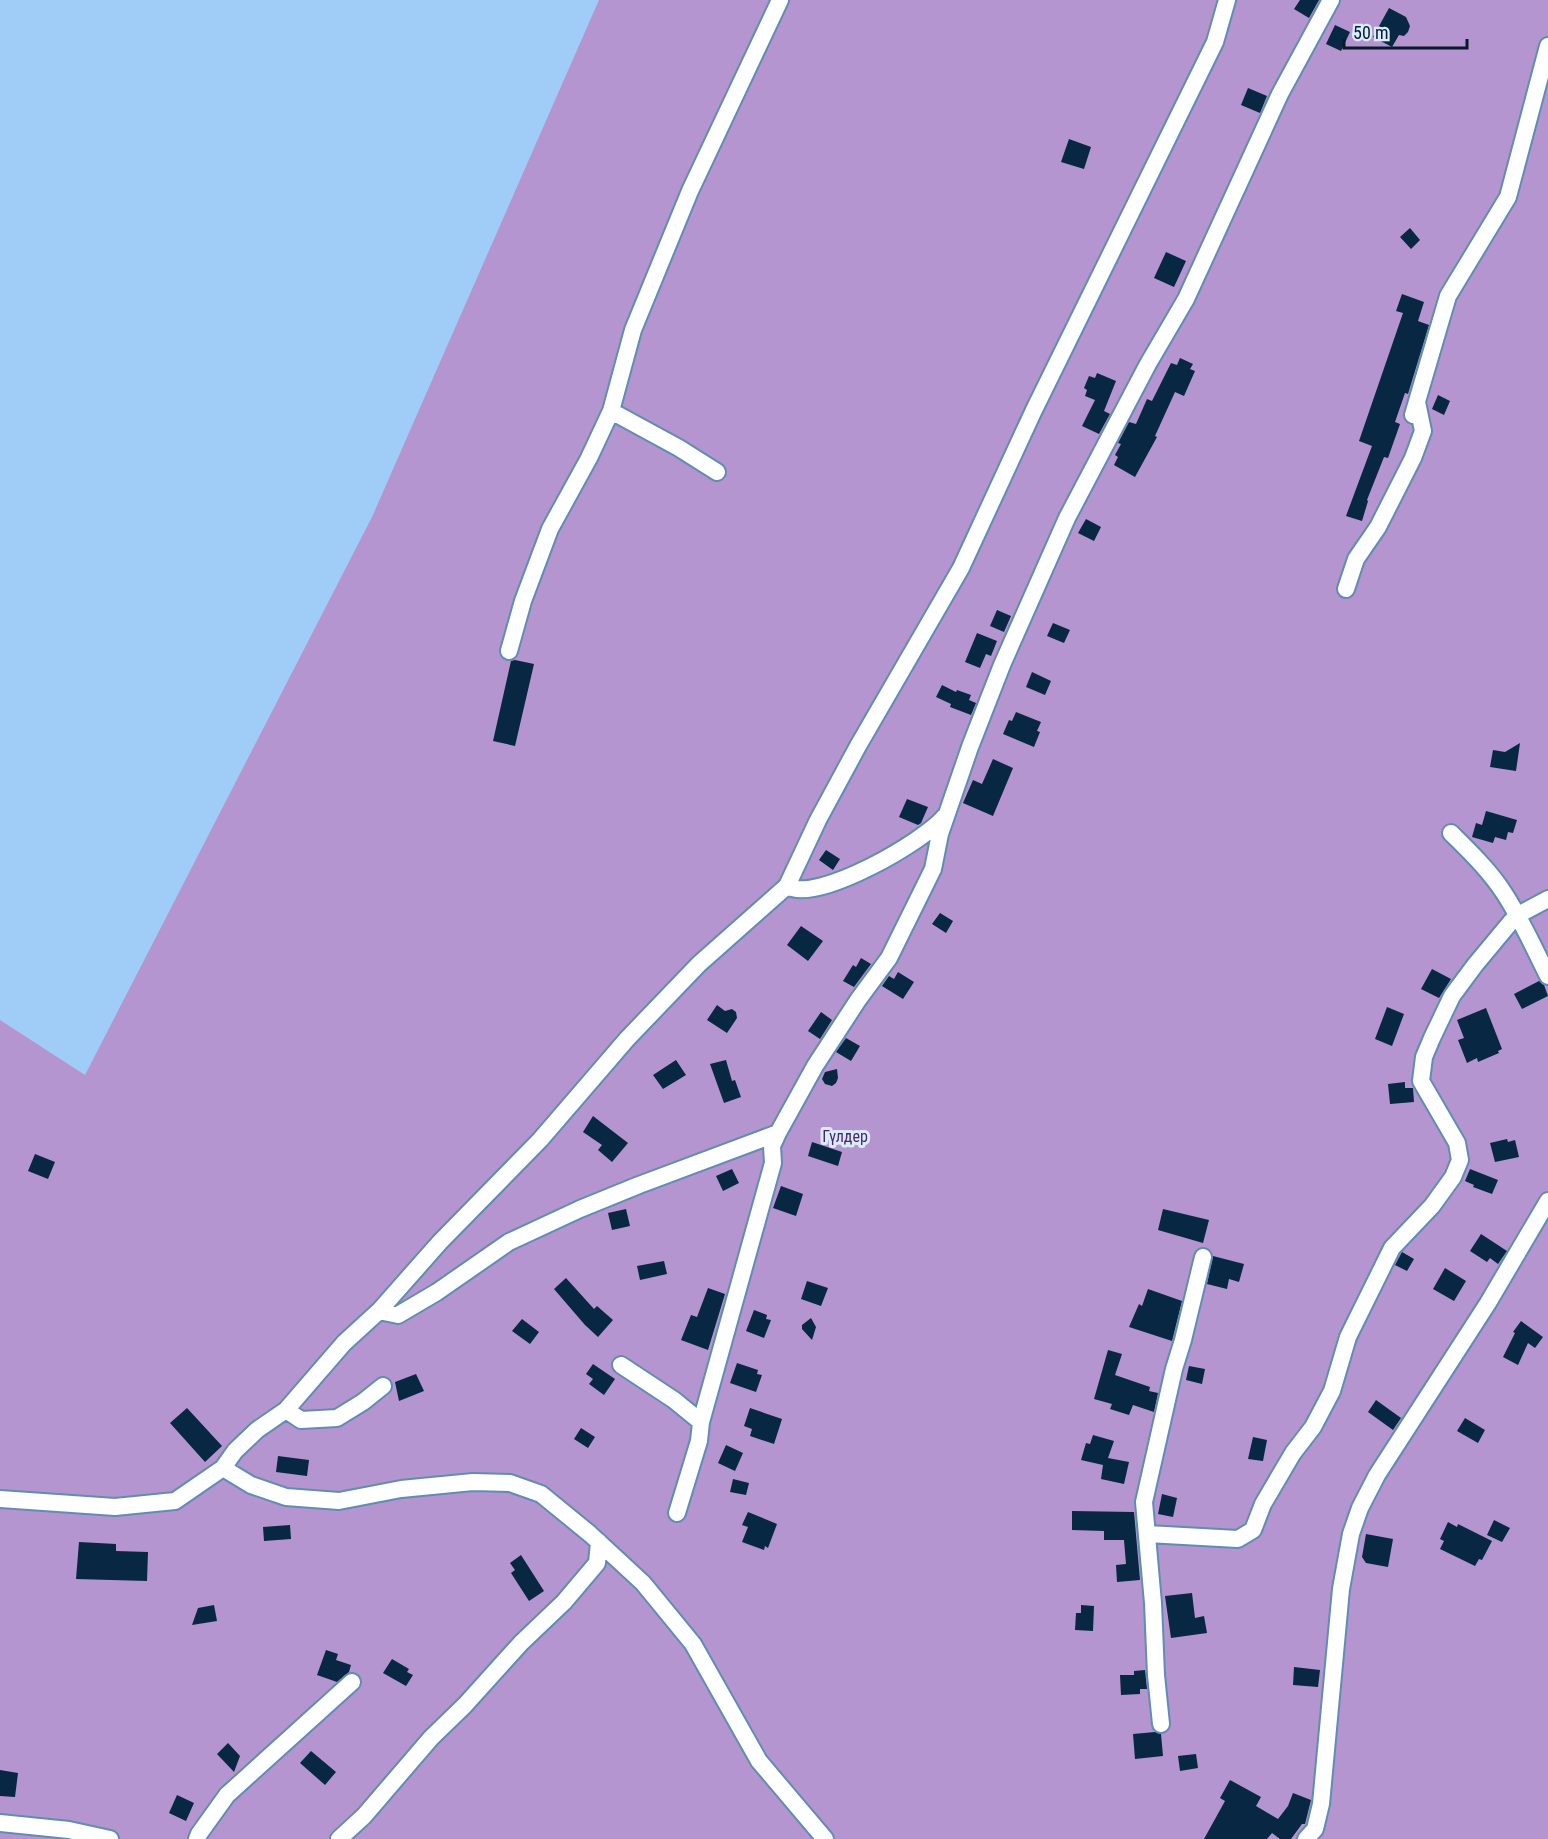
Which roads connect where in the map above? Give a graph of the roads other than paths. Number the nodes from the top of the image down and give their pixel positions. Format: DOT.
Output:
graph roads {
  1 [pos="780,0"];
  2 [pos="1227,0"];
  3 [pos="1331,0"];
  4 [pos="1548,46"];
  5 [pos="611,411"];
  6 [pos="717,472"];
  7 [pos="1346,589"];
  8 [pos="509,651"];
  9 [pos="947,812"];
  10 [pos="1451,833"];
  11 [pos="787,886"];
  12 [pos="1548,899"];
  13 [pos="1518,915"];
  14 [pos="1548,976"];
  15 [pos="778,1133"];
  16 [pos="1548,1201"];
  17 [pos="1203,1257"];
  18 [pos="379,1311"];
  19 [pos="621,1365"];
  20 [pos="383,1386"];
  21 [pos="286,1410"];
  22 [pos="701,1422"];
  23 [pos="222,1467"];
  24 [pos="0,1499"];
  25 [pos="677,1513"];
  26 [pos="1147,1534"];
  27 [pos="599,1542"];
  28 [pos="352,1682"];
  29 [pos="1161,1724"];
  30 [pos="0,1823"];
  31 [pos="110,1839"];
  32 [pos="198,1839"];
  33 [pos="339,1839"];
  34 [pos="825,1839"];
  35 [pos="1306,1839"];
  1 -- 5 [label="street"];
  2 -- 11 [label="street"];
  3 -- 9 [label="street"];
  4 -- 7 [label="street"];
  5 -- 6 [label="street"];
  5 -- 8 [label="street"];
  9 -- 11 [label="street"];
  9 -- 15 [label="street"];
  10 -- 13 [label="street"];
  11 -- 18 [label="street"];
  12 -- 13 [label="street"];
  13 -- 14 [label="street"];
  13 -- 26 [label="street"];
  15 -- 18 [label="street"];
  15 -- 22 [label="street"];
  16 -- 35 [label="street"];
  17 -- 26 [label="street"];
  18 -- 21 [label="street"];
  19 -- 22 [label="street"];
  20 -- 21 [label="street"];
  21 -- 23 [label="street"];
  22 -- 25 [label="street"];
  23 -- 24 [label="street"];
  23 -- 27 [label="street"];
  26 -- 29 [label="street"];
  27 -- 33 [label="street"];
  27 -- 34 [label="street"];
  28 -- 32 [label="street"];
  30 -- 31 [label="street"];
}
